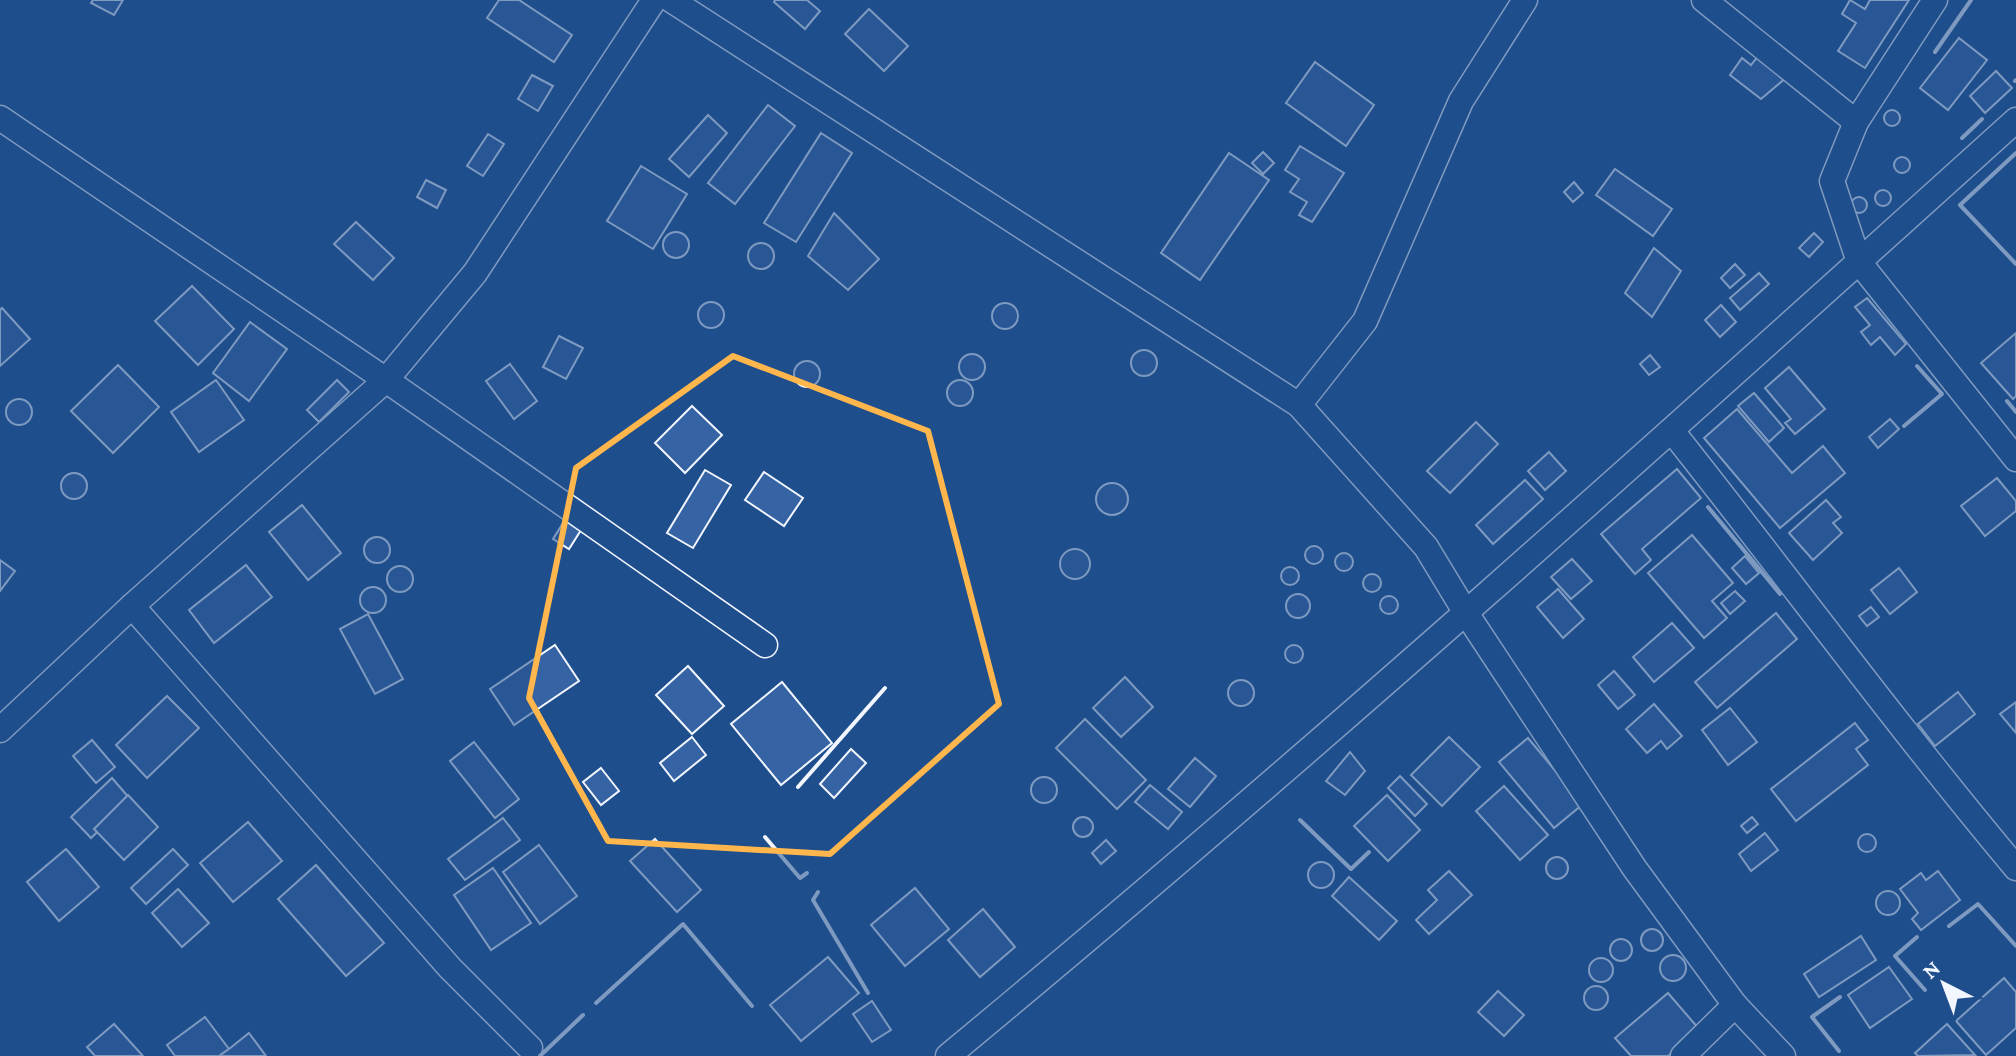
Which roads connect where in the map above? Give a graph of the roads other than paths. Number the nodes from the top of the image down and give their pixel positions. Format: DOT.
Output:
graph roads {
  1 [pos="654,0"];
  2 [pos="671,0"];
  3 [pos="1525,0"];
  4 [pos="1704,0"];
  5 [pos="1935,0"];
  6 [pos="0,118"];
  7 [pos="2016,120"];
  8 [pos="1856,122"];
  9 [pos="1859,262"];
  10 [pos="386,380"];
  11 [pos="1299,405"];
  12 [pos="1672,431"];
  13 [pos="2016,459"];
  14 [pos="132,606"];
  15 [pos="1466,613"];
  16 [pos="765,645"];
  17 [pos="0,730"];
  18 [pos="2016,868"];
  19 [pos="1735,1005"];
  20 [pos="530,1048"];
  21 [pos="948,1056"];
  22 [pos="1683,1056"];
  23 [pos="1783,1056"];
  1 -- 10 [label="street"];
  2 -- 11 [label="street"];
  3 -- 11 [label="street"];
  4 -- 8 [label="street"];
  5 -- 8 [label="street"];
  6 -- 10 [label="street"];
  7 -- 9 [label="street"];
  8 -- 9 [label="street"];
  9 -- 12 [label="street"];
  9 -- 13 [label="street"];
  10 -- 14 [label="street"];
  10 -- 16 [label="street"];
  11 -- 15 [label="street"];
  12 -- 15 [label="street"];
  12 -- 18 [label="street"];
  14 -- 17 [label="street"];
  14 -- 20 [label="street"];
  15 -- 19 [label="street"];
  15 -- 21 [label="street"];
  19 -- 22 [label="street"];
  19 -- 23 [label="street"];
}
